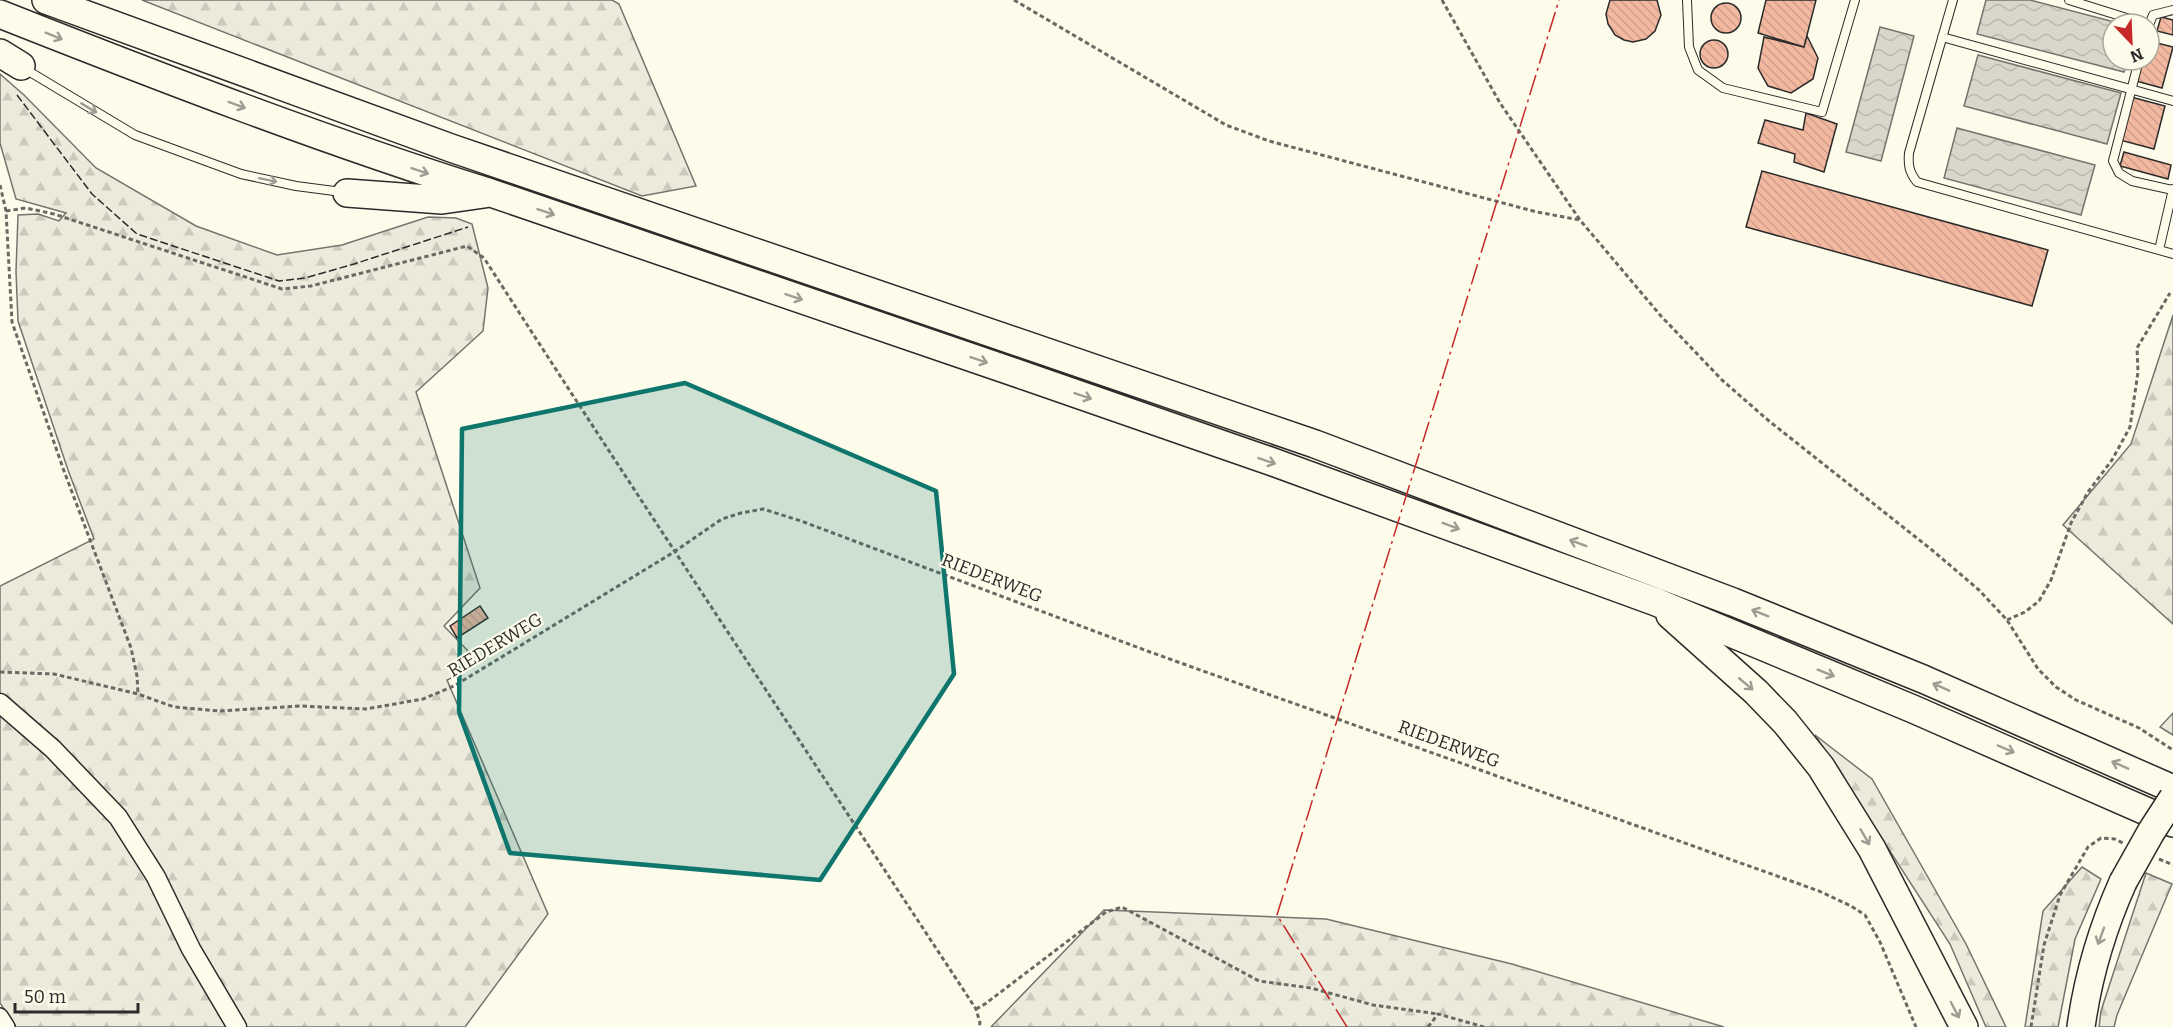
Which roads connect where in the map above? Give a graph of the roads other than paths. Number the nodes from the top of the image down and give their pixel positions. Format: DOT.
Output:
graph roads {
  1 [pos="46,0"];
  2 [pos="1687,0"];
  3 [pos="1855,0"];
  4 [pos="1953,0"];
  5 [pos="2069,0"];
  6 [pos="2108,12"];
  7 [pos="0,14"];
  8 [pos="1942,37"];
  9 [pos="10,60"];
  10 [pos="2136,72"];
  11 [pos="2132,90"];
  12 [pos="2173,101"];
  13 [pos="2173,190"];
  14 [pos="347,193"];
  15 [pos="490,193"];
  16 [pos="2159,250"];
  17 [pos="2173,254"];
  18 [pos="1656,602"];
  19 [pos="0,703"];
  20 [pos="2173,789"];
  21 [pos="2173,798"];
  22 [pos="2173,823"];
  23 [pos="0,1016"];
  24 [pos="7,1027"];
  25 [pos="237,1027"];
  26 [pos="1964,1027"];
  27 [pos="2081,1027"];
  20 -- 1 [label="highway, one-way"];
  2 -- 3 [label="lane"];
  4 -- 8 [label="lane"];
  5 -- 6 [label="lane"];
  7 -- 15 [label="highway, one-way"];
  8 -- 11 [label="lane"];
  8 -- 16 [label="lane"];
  9 -- 14 [label="lane, one-way"];
  10 -- 11 [label="lane"];
  11 -- 12 [label="lane"];
  11 -- 13 [label="lane"];
  13 -- 16 [label="lane"];
  14 -- 15 [label="highway"];
  15 -- 18 [label="highway, one-way"];
  16 -- 17 [label="lane"];
  18 -- 22 [label="highway, one-way"];
  18 -- 26 [label="highway, one-way"];
  19 -- 25 [label="street"];
  21 -- 27 [label="highway, one-way, bridge"];
  23 -- 24 [label="street"];
}
